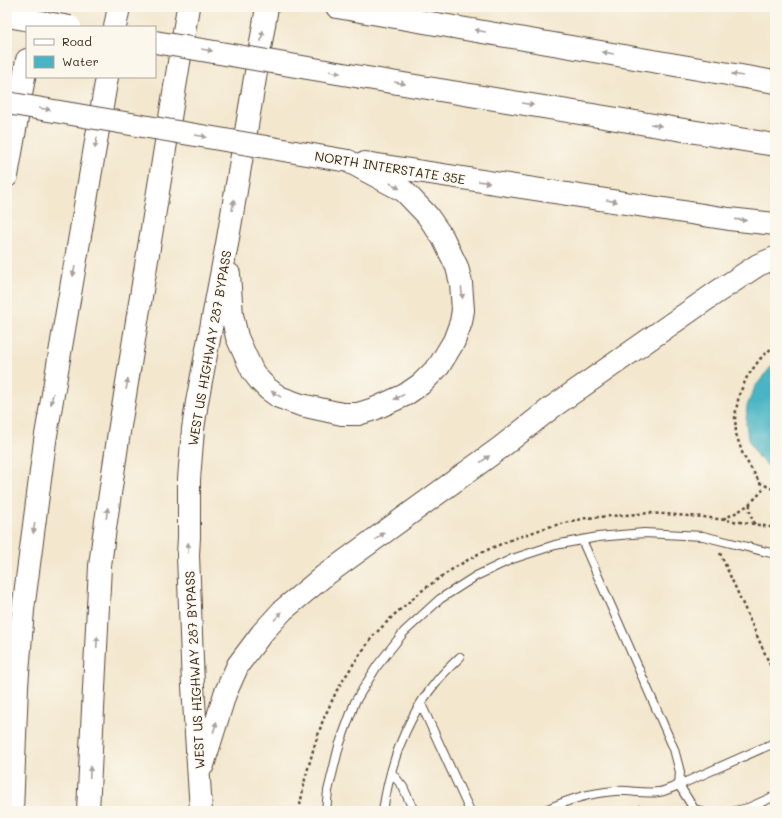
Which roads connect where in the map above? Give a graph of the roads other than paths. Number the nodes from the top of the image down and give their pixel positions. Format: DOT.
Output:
graph roads {
  1 [pos="36,7"];
  2 [pos="119,7"];
  3 [pos="188,7"];
  4 [pos="267,7"];
  5 [pos="337,7"];
  6 [pos="7,16"];
  7 [pos="33,26"];
  8 [pos="64,26"];
  9 [pos="115,26"];
  10 [pos="156,42"];
  11 [pos="26,66"];
  12 [pos="107,78"];
  13 [pos="775,82"];
  14 [pos="7,103"];
  15 [pos="775,145"];
  16 [pos="348,161"];
  17 [pos="7,176"];
  18 [pos="775,224"];
  19 [pos="227,244"];
  20 [pos="775,258"];
  21 [pos="582,540"];
  22 [pos="775,554"];
  23 [pos="460,657"];
  24 [pos="421,704"];
  25 [pos="775,744"];
  26 [pos="391,772"];
  27 [pos="199,778"];
  28 [pos="679,785"];
  29 [pos="775,796"];
  30 [pos="12,811"];
  31 [pos="88,811"];
  32 [pos="201,811"];
  33 [pos="326,811"];
  34 [pos="383,811"];
  35 [pos="414,811"];
  36 [pos="470,811"];
  37 [pos="543,811"];
  38 [pos="701,811"];
  39 [pos="734,811"];
  1 -- 7 [label="main road"];
  2 -- 9 [label="main road"];
  31 -- 3 [label="main road, one-way"];
  19 -- 4 [label="main road, WEST US HIGHWAY 287 BYPASS, one-way"];
  13 -- 5 [label="main road, one-way"];
  6 -- 8 [label="main road, bridge"];
  10 -- 15 [label="main road, one-way, bridge"];
  11 -- 17 [label="main road"];
  12 -- 30 [label="main road, one-way"];
  14 -- 16 [label="main road, NORTH INTERSTATE 35E, one-way, bridge"];
  16 -- 18 [label="main road, NORTH INTERSTATE 35E, one-way"];
  16 -- 19 [label="main road, one-way"];
  27 -- 19 [label="main road, WEST US HIGHWAY 287 BYPASS, one-way"];
  27 -- 20 [label="main road, one-way"];
  21 -- 22 [label="lane"];
  21 -- 28 [label="lane"];
  21 -- 33 [label="lane"];
  23 -- 24 [label="lane"];
  24 -- 26 [label="lane"];
  24 -- 36 [label="lane"];
  25 -- 28 [label="lane"];
  26 -- 34 [label="lane"];
  26 -- 35 [label="lane"];
  27 -- 32 [label="main road, WEST US HIGHWAY 287 BYPASS"];
  28 -- 37 [label="lane"];
  28 -- 38 [label="lane"];
  29 -- 39 [label="lane"];
}
